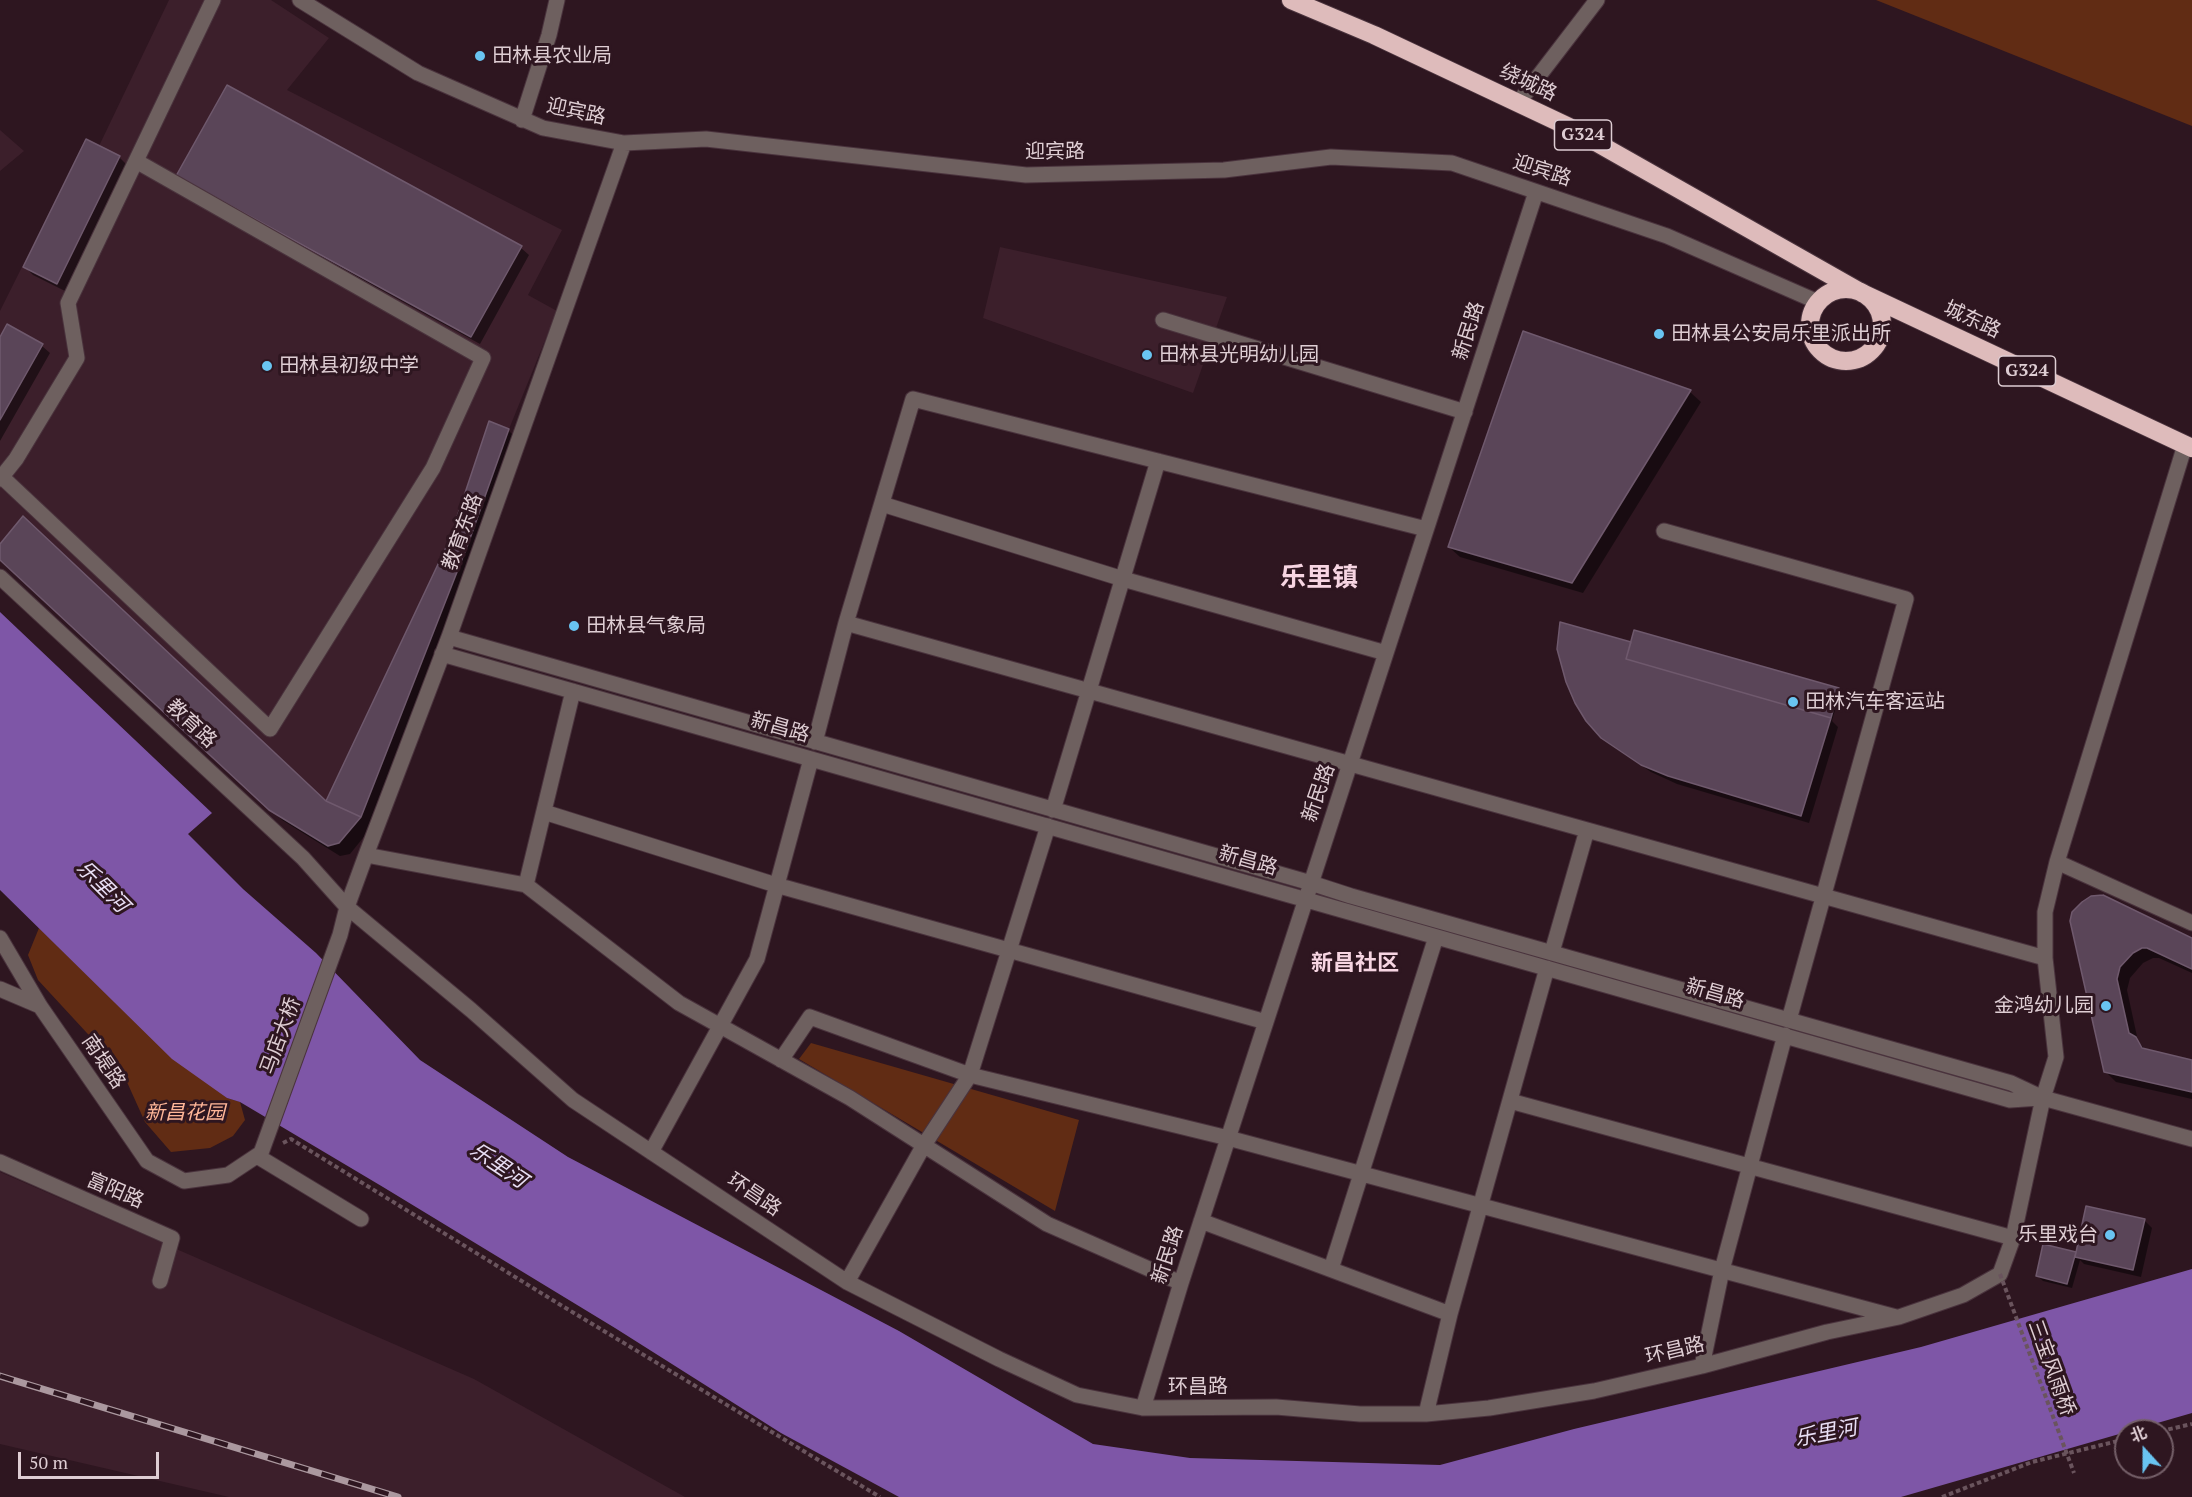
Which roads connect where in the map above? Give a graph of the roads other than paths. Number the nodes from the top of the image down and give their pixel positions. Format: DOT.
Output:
graph roads {
  1 [pos="213,0"];
  2 [pos="300,0"];
  3 [pos="557,0"];
  4 [pos="1291,0"];
  5 [pos="1597,0"];
  6 [pos="1518,103"];
  7 [pos="522,120"];
  8 [pos="624,143"];
  9 [pos="136,161"];
  10 [pos="1536,192"];
  11 [pos="1862,293"];
  12 [pos="1818,302"];
  13 [pos="1163,320"];
  14 [pos="1465,411"];
  15 [pos="2188,447"];
  16 [pos="1158,461"];
  17 [pos="1,478"];
  18 [pos="882,504"];
  19 [pos="1426,529"];
  20 [pos="1664,531"];
  21 [pos="0,577"];
  22 [pos="1123,579"];
  23 [pos="846,623"];
  24 [pos="449,637"];
  25 [pos="1386,653"];
  26 [pos="442,654"];
  27 [pos="573,691"];
  28 [pos="1089,691"];
  29 [pos="815,741"];
  30 [pos="811,759"];
  31 [pos="1351,764"];
  32 [pos="1053,810"];
  33 [pos="544,812"];
  34 [pos="1048,826"];
  35 [pos="1587,830"];
  36 [pos="366,855"];
  37 [pos="2057,862"];
  38 [pos="1311,883"];
  39 [pos="526,885"];
  40 [pos="776,885"];
  41 [pos="1822,896"];
  42 [pos="1305,899"];
  43 [pos="347,907"];
  44 [pos="2192,923"];
  45 [pos="340,934"];
  46 [pos="1436,937"];
  47 [pos="0,938"];
  48 [pos="1009,952"];
  49 [pos="1552,952"];
  50 [pos="2045,958"];
  51 [pos="1547,968"];
  52 [pos="0,989"];
  53 [pos="40,1006"];
  54 [pos="1789,1020"];
  55 [pos="1266,1022"];
  56 [pos="721,1026"];
  57 [pos="1785,1035"];
  58 [pos="781,1059"];
  59 [pos="970,1075"];
  60 [pos="2043,1098"];
  61 [pos="1510,1101"];
  62 [pos="1228,1138"];
  63 [pos="2192,1139"];
  64 [pos="924,1145"];
  65 [pos="651,1152"];
  66 [pos="259,1154"];
  67 [pos="0,1162"];
  68 [pos="1750,1167"];
  69 [pos="1362,1173"];
  70 [pos="1481,1205"];
  71 [pos="361,1219"];
  72 [pos="1201,1221"];
  73 [pos="2013,1238"];
  74 [pos="1331,1269"];
  75 [pos="1722,1270"];
  76 [pos="160,1281"];
  77 [pos="847,1282"];
  78 [pos="1181,1283"];
  79 [pos="1450,1314"];
  80 [pos="1899,1317"];
  81 [pos="1702,1366"];
  82 [pos="1143,1408"];
  83 [pos="1426,1414"];
  1 -- 9 [label="street"];
  2 -- 7 [label="street, 迎宾路"];
  3 -- 7 [label="street"];
  4 -- 6 [label="highway, 绕城路 / G324"];
  5 -- 6 [label="street"];
  6 -- 11 [label="highway, 绕城路 / G324"];
  7 -- 8 [label="street, 迎宾路"];
  8 -- 10 [label="street, 迎宾路"];
  8 -- 24 [label="street, 教育东路"];
  9 -- 17 [label="street"];
  9 -- 17 [label="street"];
  10 -- 12 [label="street, 迎宾路"];
  10 -- 14 [label="street, 新民路"];
  11 -- 12 [label="highway, G324"];
  11 -- 12 [label="highway, G324"];
  11 -- 15 [label="highway, 城东路 / G324"];
  13 -- 14 [label="street"];
  14 -- 19 [label="street, 新民路"];
  15 -- 37 [label="street"];
  16 -- 18 [label="street"];
  16 -- 19 [label="street"];
  16 -- 22 [label="street"];
  18 -- 22 [label="street"];
  18 -- 23 [label="street"];
  19 -- 25 [label="street, 新民路"];
  20 -- 41 [label="street"];
  21 -- 43 [label="street, 教育路"];
  22 -- 25 [label="street"];
  22 -- 28 [label="street"];
  23 -- 28 [label="street"];
  23 -- 29 [label="street"];
  24 -- 26 [label="street, 教育东路"];
  24 -- 29 [label="street, 新昌路"];
  25 -- 31 [label="street, 新民路"];
  26 -- 27 [label="street, 新昌路"];
  26 -- 36 [label="street, 教育东路"];
  27 -- 30 [label="street, 新昌路"];
  27 -- 33 [label="street"];
  28 -- 31 [label="street"];
  28 -- 32 [label="street"];
  29 -- 32 [label="street, 新昌路"];
  30 -- 34 [label="street, 新昌路"];
  30 -- 40 [label="street"];
  31 -- 35 [label="street"];
  31 -- 38 [label="street, 新民路"];
  32 -- 38 [label="street, 新昌路"];
  33 -- 39 [label="street"];
  33 -- 40 [label="street"];
  34 -- 42 [label="street, 新昌路"];
  34 -- 48 [label="street"];
  35 -- 41 [label="street"];
  35 -- 49 [label="street"];
  36 -- 39 [label="street"];
  36 -- 43 [label="street, 教育东路"];
  37 -- 44 [label="street"];
  37 -- 50 [label="street"];
  38 -- 42 [label="street, 新民路"];
  38 -- 49 [label="street, 新昌路"];
  39 -- 56 [label="street"];
  40 -- 48 [label="street"];
  40 -- 56 [label="street"];
  41 -- 50 [label="street"];
  41 -- 54 [label="street"];
  42 -- 46 [label="street, 新昌路"];
  42 -- 55 [label="street, 新民路"];
  43 -- 45 [label="street, 教育东路"];
  43 -- 65 [label="street, 环昌路"];
  45 -- 66 [label="street, 马店大桥"];
  46 -- 51 [label="street, 新昌路"];
  46 -- 69 [label="street"];
  47 -- 53 [label="street, 南堤路"];
  48 -- 55 [label="street"];
  48 -- 59 [label="street"];
  49 -- 54 [label="street, 新昌路"];
  50 -- 60 [label="street"];
  51 -- 57 [label="street, 新昌路"];
  51 -- 61 [label="street"];
  52 -- 53 [label="street"];
  53 -- 66 [label="street, 南堤路"];
  54 -- 60 [label="street, 新昌路"];
  55 -- 62 [label="street, 新民路"];
  56 -- 58 [label="street"];
  56 -- 65 [label="street"];
  57 -- 60 [label="street, 新昌路"];
  57 -- 68 [label="street"];
  58 -- 59 [label="street"];
  58 -- 64 [label="street"];
  59 -- 62 [label="street"];
  59 -- 64 [label="street"];
  60 -- 63 [label="street, 新昌路"];
  60 -- 73 [label="street"];
  61 -- 68 [label="street"];
  61 -- 70 [label="street"];
  62 -- 69 [label="street"];
  62 -- 72 [label="street, 新民路"];
  64 -- 77 [label="street"];
  64 -- 78 [label="street"];
  65 -- 77 [label="street, 环昌路"];
  66 -- 71 [label="street"];
  67 -- 76 [label="street, 富阳路"];
  68 -- 73 [label="street"];
  68 -- 75 [label="street"];
  69 -- 70 [label="street"];
  69 -- 74 [label="street"];
  70 -- 75 [label="street"];
  70 -- 79 [label="street"];
  72 -- 74 [label="street"];
  72 -- 78 [label="street, 新民路"];
  73 -- 80 [label="street, 环昌路"];
  74 -- 79 [label="street"];
  75 -- 80 [label="street"];
  75 -- 81 [label="street"];
  77 -- 82 [label="street, 环昌路"];
  78 -- 82 [label="street, 新民路"];
  79 -- 83 [label="street"];
  80 -- 81 [label="street, 环昌路"];
  81 -- 83 [label="street, 环昌路"];
  82 -- 83 [label="street, 环昌路"];
}
